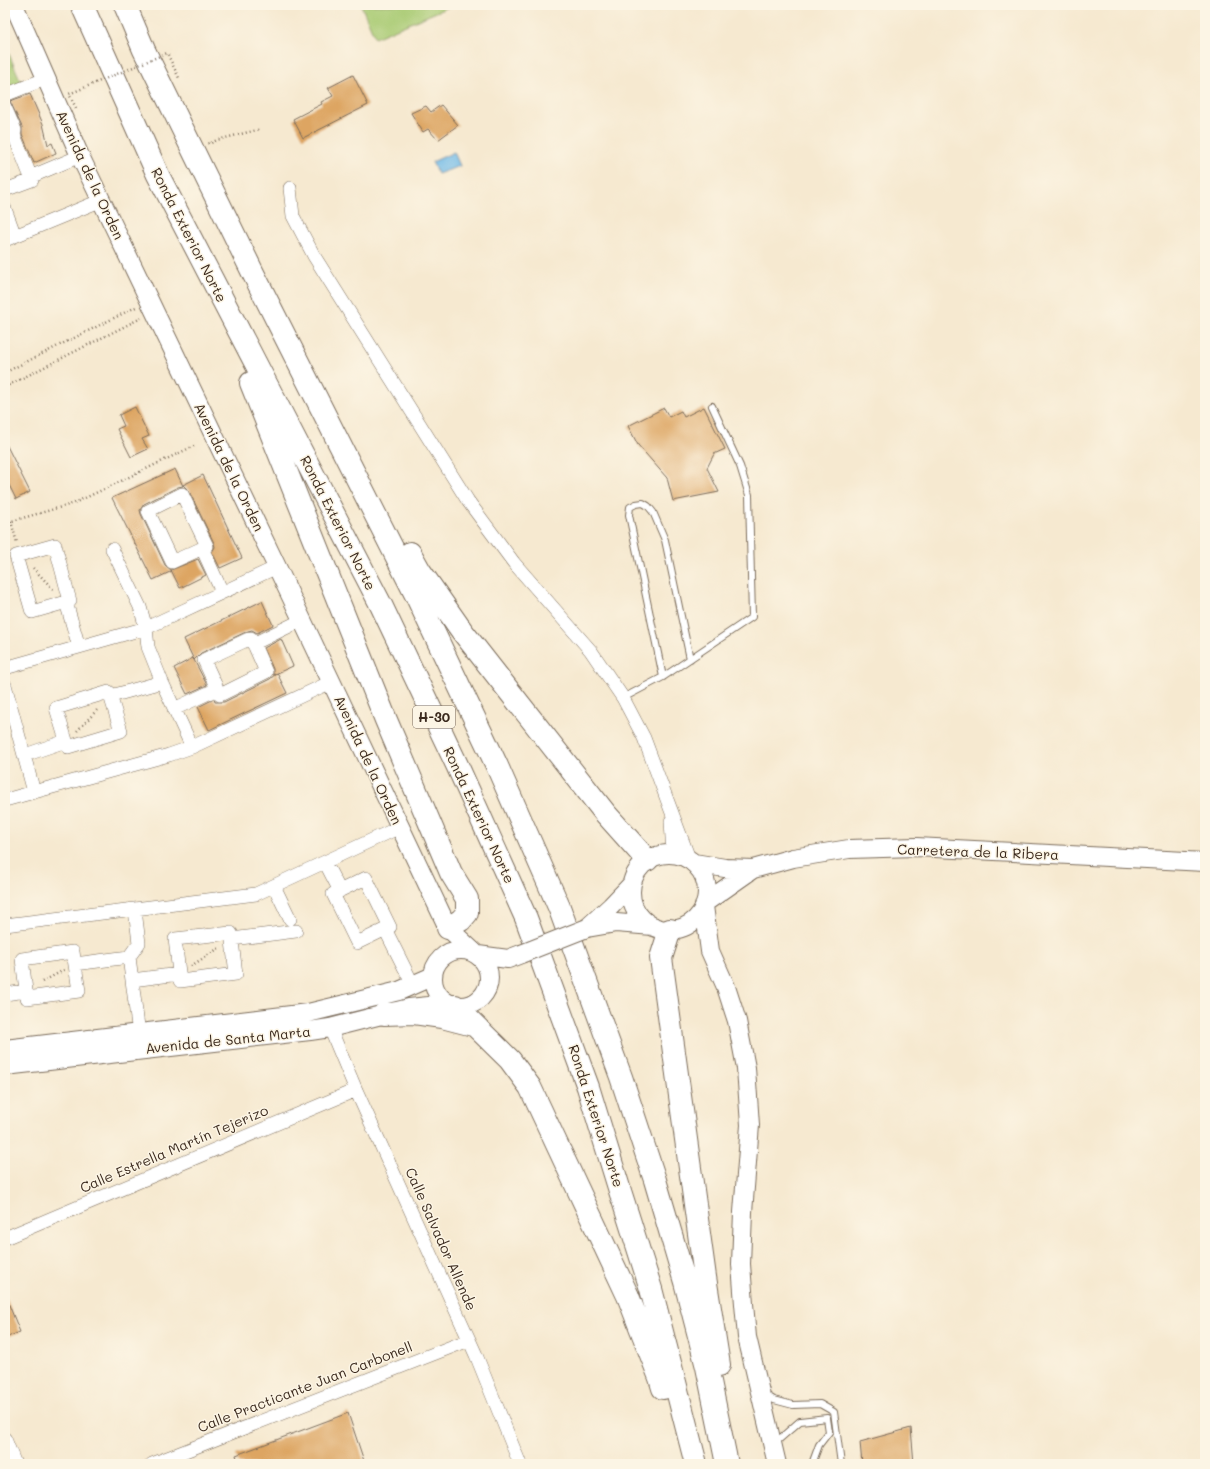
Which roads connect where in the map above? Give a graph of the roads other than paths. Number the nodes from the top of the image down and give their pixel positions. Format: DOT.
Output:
graph roads {
  1 [pos="14,5"];
  2 [pos="82,5"];
  3 [pos="125,5"];
  4 [pos="45,79"];
  5 [pos="5,96"];
  6 [pos="5,107"];
  7 [pos="9,137"];
  8 [pos="80,156"];
  9 [pos="30,177"];
  10 [pos="290,188"];
  11 [pos="5,190"];
  12 [pos="102,200"];
  13 [pos="5,209"];
  14 [pos="10,238"];
  15 [pos="202,261"];
  16 [pos="309,382"];
  17 [pos="712,406"];
  18 [pos="202,548"];
  19 [pos="112,549"];
  20 [pos="277,567"];
  21 [pos="222,592"];
  22 [pos="66,602"];
  23 [pos="302,620"];
  24 [pos="146,628"];
  25 [pos="253,644"];
  26 [pos="78,647"];
  27 [pos="690,659"];
  28 [pos="5,668"];
  29 [pos="663,677"];
  30 [pos="162,682"];
  31 [pos="331,682"];
  32 [pos="5,685"];
  33 [pos="218,689"];
  34 [pos="111,696"];
  35 [pos="623,698"];
  36 [pos="174,709"];
  37 [pos="11,729"];
  38 [pos="66,741"];
  39 [pos="192,747"];
  40 [pos="25,755"];
  41 [pos="34,792"];
  42 [pos="5,800"];
  43 [pos="671,809"];
  44 [pos="400,826"];
  45 [pos="673,854"];
  46 [pos="647,860"];
  47 [pos="325,862"];
  48 [pos="692,862"];
  49 [pos="1205,862"];
  50 [pos="753,869"];
  51 [pos="632,884"];
  52 [pos="274,886"];
  53 [pos="340,891"];
  54 [pos="705,904"];
  55 [pos="135,910"];
  56 [pos="290,919"];
  57 [pos="5,925"];
  58 [pos="670,927"];
  59 [pos="448,928"];
  60 [pos="587,928"];
  61 [pos="385,930"];
  62 [pos="296,931"];
  63 [pos="232,940"];
  64 [pos="710,951"];
  65 [pos="476,954"];
  66 [pos="514,956"];
  67 [pos="129,957"];
  68 [pos="75,964"];
  69 [pos="434,970"];
  70 [pos="179,974"];
  71 [pos="132,980"];
  72 [pos="490,980"];
  73 [pos="413,985"];
  74 [pos="26,991"];
  75 [pos="5,994"];
  76 [pos="452,1005"];
  77 [pos="384,1014"];
  78 [pos="475,1026"];
  79 [pos="330,1028"];
  80 [pos="139,1034"];
  81 [pos="5,1049"];
  82 [pos="5,1066"];
  83 [pos="356,1090"];
  84 [pos="5,1238"];
  85 [pos="469,1340"];
  86 [pos="760,1391"];
  87 [pos="5,1439"];
  88 [pos="772,1445"];
  89 [pos="15,1464"];
  90 [pos="152,1464"];
  91 [pos="520,1464"];
  92 [pos="682,1464"];
  93 [pos="696,1464"];
  94 [pos="727,1464"];
  95 [pos="738,1464"];
  96 [pos="777,1464"];
  97 [pos="812,1464"];
  98 [pos="842,1464"];
  1 -- 4 [label="street, Avenida de la Orden"];
  2 -- 15 [label="highway, Ronda Exterior Norte / H-30"];
  3 -- 16 [label="highway, H-30"];
  4 -- 5 [label="street"];
  4 -- 8 [label="street, Avenida de la Orden"];
  6 -- 7 [label="street"];
  7 -- 9 [label="street"];
  8 -- 9 [label="street"];
  8 -- 12 [label="street, Avenida de la Orden"];
  9 -- 11 [label="street"];
  10 -- 35 [label="street"];
  12 -- 14 [label="street"];
  12 -- 20 [label="street, Avenida de la Orden"];
  13 -- 14 [label="street"];
  15 -- 59 [label="highway"];
  15 -- 93 [label="highway, Ronda Exterior Norte / H-30"];
  16 -- 46 [label="highway"];
  16 -- 94 [label="highway, H-30"];
  17 -- 27 [label="lane"];
  18 -- 18 [label="street"];
  18 -- 21 [label="street"];
  19 -- 24 [label="street"];
  20 -- 21 [label="street"];
  20 -- 23 [label="street, Avenida de la Orden"];
  21 -- 24 [label="street"];
  22 -- 22 [label="street"];
  22 -- 26 [label="street"];
  23 -- 25 [label="street"];
  23 -- 31 [label="street, Avenida de la Orden"];
  24 -- 26 [label="street"];
  24 -- 30 [label="street"];
  25 -- 33 [label="street"];
  25 -- 33 [label="street"];
  26 -- 28 [label="street"];
  27 -- 29 [label="lane"];
  27 -- 29 [label="lane"];
  29 -- 35 [label="lane"];
  30 -- 34 [label="street"];
  30 -- 36 [label="street"];
  31 -- 39 [label="street"];
  31 -- 44 [label="street, Avenida de la Orden"];
  32 -- 37 [label="street"];
  33 -- 36 [label="street"];
  34 -- 38 [label="street"];
  34 -- 38 [label="street"];
  35 -- 43 [label="street"];
  36 -- 39 [label="street"];
  37 -- 40 [label="street"];
  38 -- 40 [label="street"];
  39 -- 41 [label="street"];
  40 -- 41 [label="street"];
  41 -- 42 [label="street"];
  43 -- 45 [label="street"];
  43 -- 48 [label="street"];
  44 -- 47 [label="street"];
  44 -- 59 [label="street, Avenida de la Orden"];
  45 -- 46 [label="street"];
  45 -- 48 [label="street"];
  46 -- 51 [label="street"];
  47 -- 52 [label="street"];
  47 -- 53 [label="street"];
  48 -- 50 [label="street"];
  48 -- 54 [label="street"];
  49 -- 50 [label="street, Carretera de la Ribera"];
  50 -- 54 [label="street"];
  51 -- 58 [label="street"];
  51 -- 60 [label="street"];
  52 -- 55 [label="street"];
  52 -- 56 [label="street"];
  53 -- 61 [label="street"];
  53 -- 61 [label="street"];
  54 -- 58 [label="street"];
  54 -- 64 [label="street"];
  55 -- 57 [label="street"];
  55 -- 67 [label="street"];
  58 -- 60 [label="street"];
  58 -- 64 [label="street"];
  58 -- 95 [label="highway"];
  59 -- 65 [label="street, Avenida de la Orden"];
  59 -- 69 [label="street"];
  60 -- 66 [label="street, bridge"];
  61 -- 73 [label="street"];
  62 -- 63 [label="street"];
  63 -- 70 [label="street"];
  63 -- 70 [label="street"];
  64 -- 86 [label="street"];
  65 -- 66 [label="street"];
  65 -- 69 [label="street"];
  65 -- 72 [label="street"];
  66 -- 72 [label="street"];
  67 -- 68 [label="street"];
  67 -- 71 [label="street"];
  68 -- 74 [label="street"];
  68 -- 74 [label="street"];
  69 -- 73 [label="street, Avenida de Santa Marta"];
  69 -- 76 [label="street"];
  70 -- 71 [label="street"];
  71 -- 80 [label="street"];
  72 -- 76 [label="street"];
  73 -- 80 [label="street, Avenida de Santa Marta"];
  74 -- 75 [label="street"];
  76 -- 77 [label="street, Avenida de Santa Marta"];
  76 -- 78 [label="highway"];
  77 -- 78 [label="highway"];
  77 -- 79 [label="street, Avenida de Santa Marta"];
  78 -- 92 [label="highway"];
  79 -- 82 [label="street, Avenida de Santa Marta"];
  79 -- 83 [label="street, Calle Salvador Allende"];
  80 -- 81 [label="street, Avenida de Santa Marta"];
  83 -- 84 [label="street, Calle Estrella Martín Tejerizo"];
  83 -- 85 [label="street, Calle Salvador Allende"];
  85 -- 90 [label="street, Calle Practicante Juan Carbonell"];
  85 -- 91 [label="street, Calle Salvador Allende"];
  86 -- 88 [label="street"];
  86 -- 98 [label="lane"];
  87 -- 89 [label="street"];
  88 -- 96 [label="street"];
  88 -- 97 [label="lane"];
}
